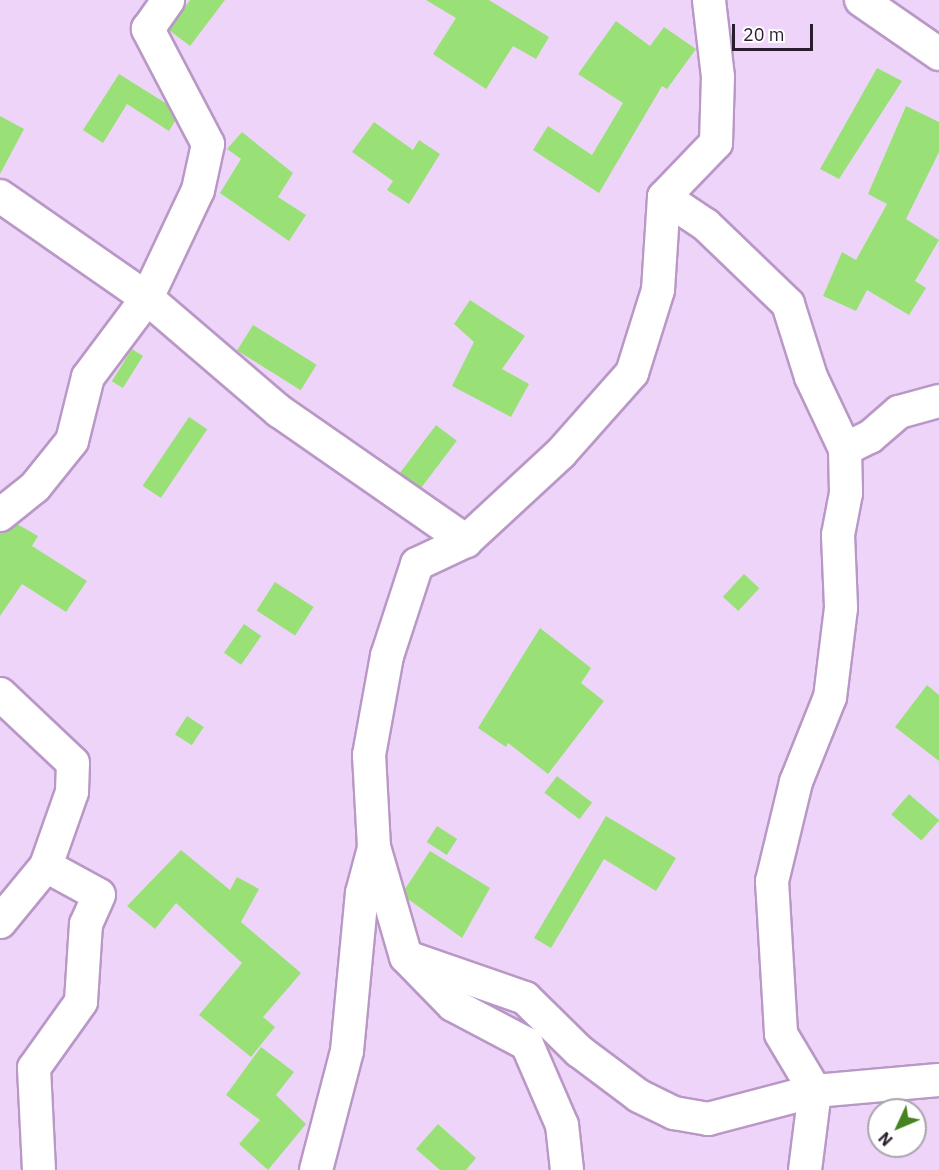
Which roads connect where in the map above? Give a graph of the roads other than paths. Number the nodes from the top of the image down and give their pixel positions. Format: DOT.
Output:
graph roads {
  1 [pos="168,0"];
  2 [pos="709,0"];
  3 [pos="861,0"];
  4 [pos="939,54"];
  5 [pos="0,196"];
  6 [pos="664,197"];
  7 [pos="147,298"];
  8 [pos="939,401"];
  9 [pos="844,448"];
  10 [pos="0,515"];
  11 [pos="466,541"];
  12 [pos="0,694"];
  13 [pos="374,847"];
  14 [pos="46,866"];
  15 [pos="0,922"];
  16 [pos="406,957"];
  17 [pos="939,1080"];
  18 [pos="815,1091"];
  19 [pos="39,1170"];
  20 [pos="316,1170"];
  21 [pos="567,1170"];
  22 [pos="806,1170"];
  1 -- 7 [label="street"];
  2 -- 6 [label="street"];
  3 -- 4 [label="street"];
  5 -- 7 [label="street"];
  6 -- 9 [label="street"];
  6 -- 11 [label="street"];
  7 -- 10 [label="street"];
  7 -- 11 [label="street"];
  8 -- 9 [label="street"];
  9 -- 18 [label="street"];
  11 -- 13 [label="street"];
  12 -- 14 [label="street"];
  13 -- 16 [label="street"];
  13 -- 20 [label="street"];
  14 -- 15 [label="street"];
  14 -- 19 [label="street"];
  16 -- 18 [label="street"];
  16 -- 21 [label="street"];
  17 -- 18 [label="street"];
  18 -- 22 [label="street"];
}
